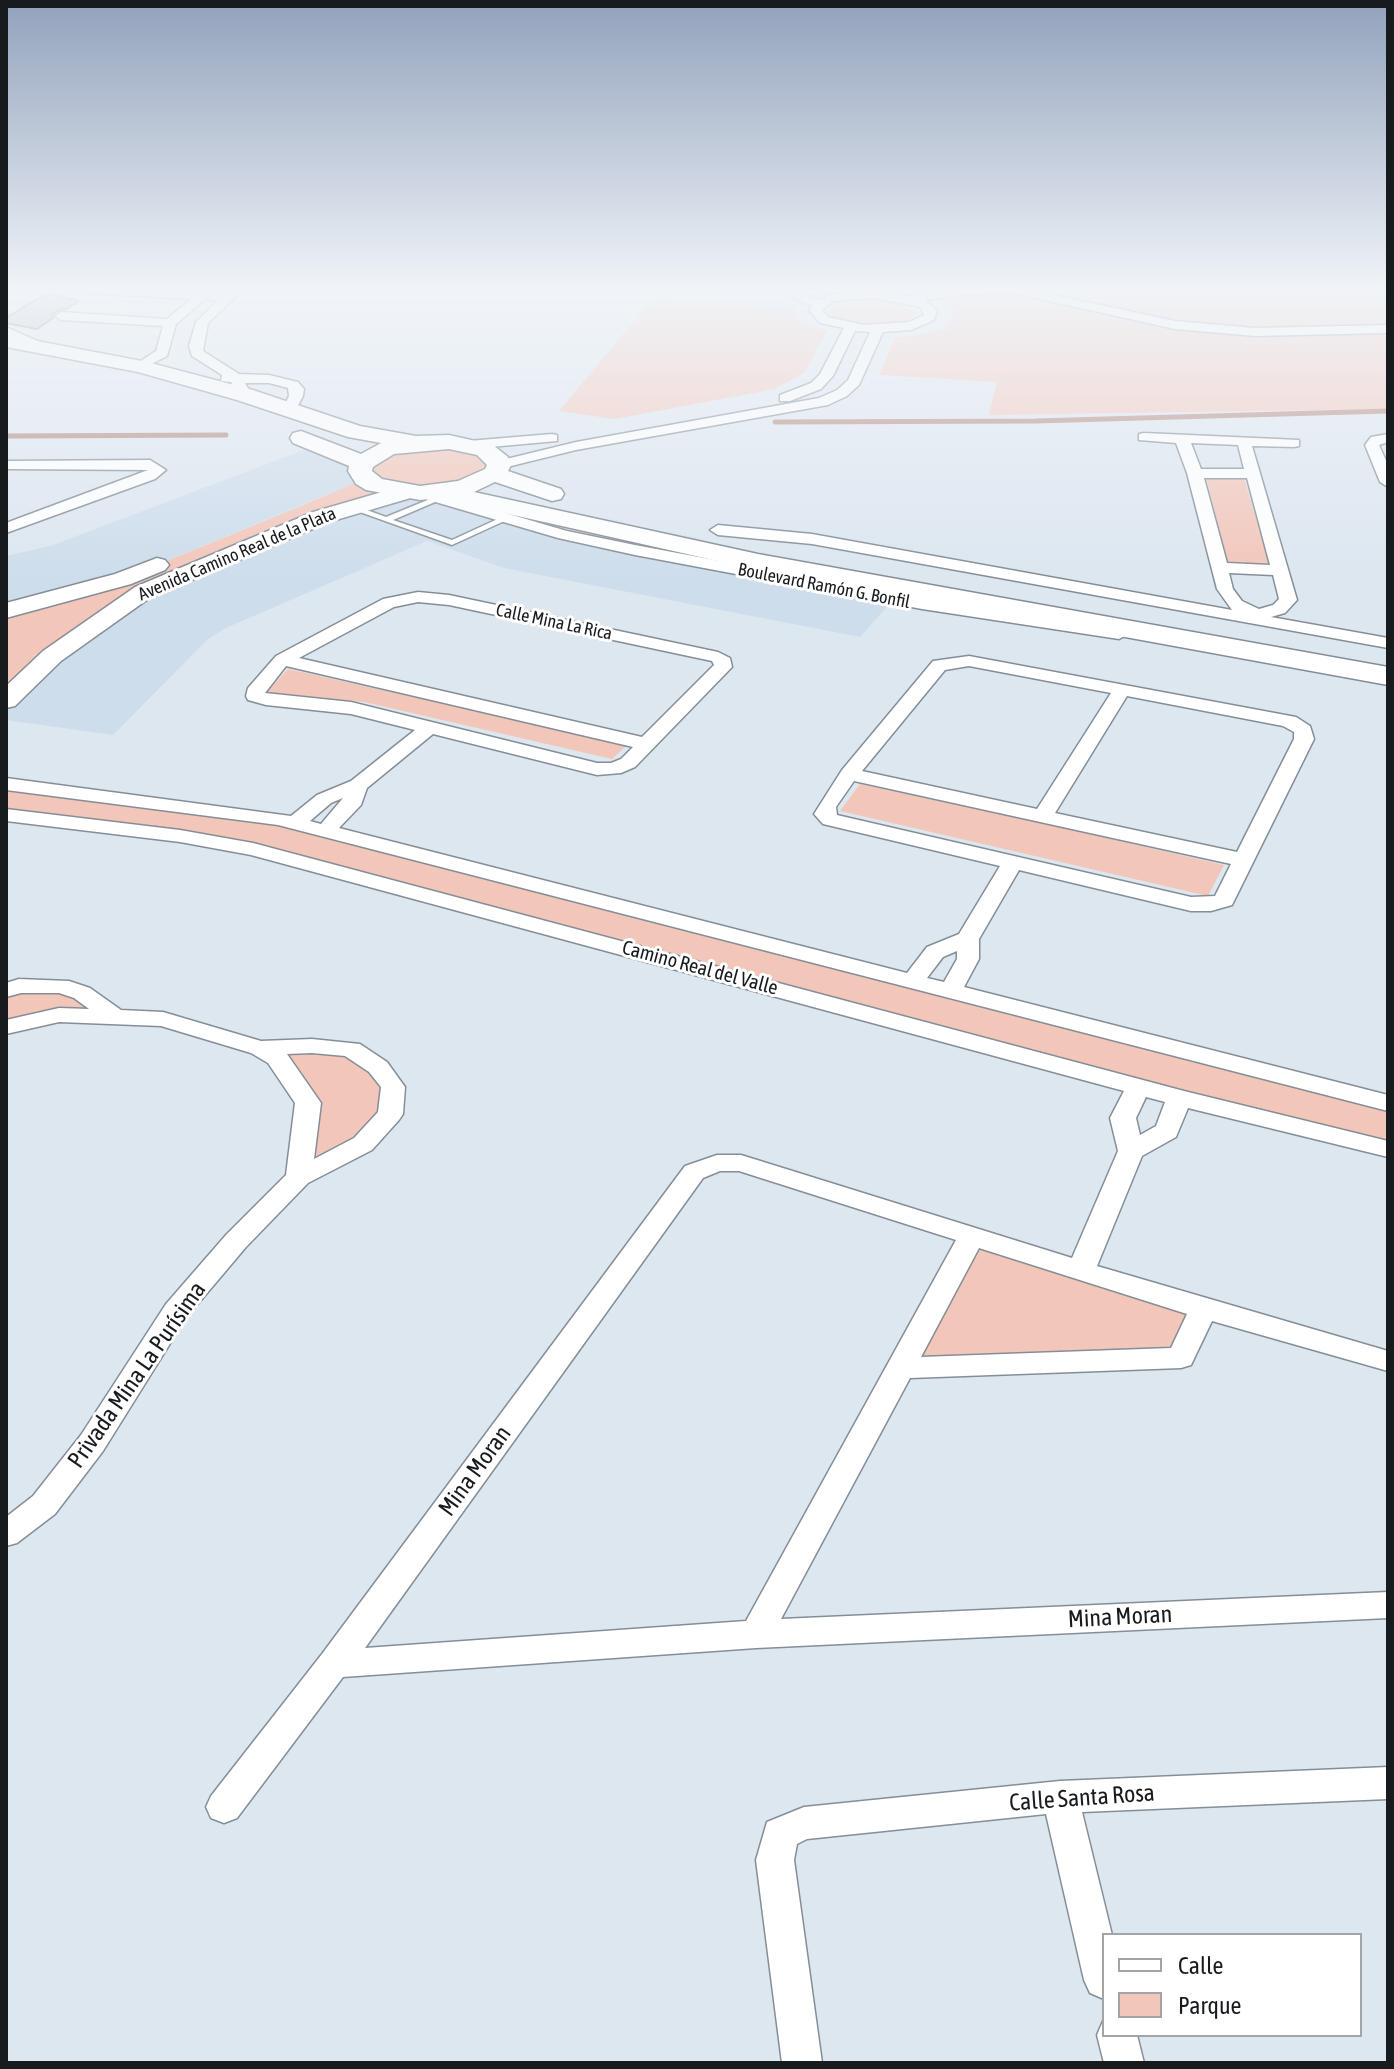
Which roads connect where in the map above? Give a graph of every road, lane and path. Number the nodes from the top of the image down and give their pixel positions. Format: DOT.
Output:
graph roads {
  1 [pos="128,385"];
  2 [pos="229,385"];
  3 [pos="817,385"];
  4 [pos="851,385"];
  5 [pos="240,386"];
  6 [pos="215,410"];
  7 [pos="285,421"];
  8 [pos="1144,437"];
  9 [pos="1388,438"];
  10 [pos="1182,439"];
  11 [pos="1244,442"];
  12 [pos="416,443"];
  13 [pos="1294,443"];
  14 [pos="468,445"];
  15 [pos="6,465"];
  16 [pos="497,470"];
  17 [pos="363,471"];
  18 [pos="1195,473"];
  19 [pos="1255,474"];
  20 [pos="1388,482"];
  21 [pos="426,494"];
  22 [pos="350,507"];
  23 [pos="6,514"];
  24 [pos="47,514"];
  25 [pos="507,518"];
  26 [pos="388,519"];
  27 [pos="6,528"];
  28 [pos="718,530"];
  29 [pos="1218,568"];
  30 [pos="1282,570"];
  31 [pos="6,611"];
  32 [pos="1257,617"];
  33 [pos="6,618"];
  34 [pos="1386,634"];
  35 [pos="1233,649"];
  36 [pos="52,656"];
  37 [pos="1388,656"];
  38 [pos="282,660"];
  39 [pos="1388,676"];
  40 [pos="1122,690"];
  41 [pos="6,700"];
  42 [pos="430,727"];
  43 [pos="646,744"];
  44 [pos="849,774"];
  45 [pos="8,784"];
  46 [pos="358,785"];
  47 [pos="6,815"];
  48 [pos="1043,816"];
  49 [pos="295,823"];
  50 [pos="325,831"];
  51 [pos="1244,860"];
  52 [pos="1013,862"];
  53 [pos="590,900"];
  54 [pos="561,930"];
  55 [pos="968,939"];
  56 [pos="914,980"];
  57 [pos="6,990"];
  58 [pos="951,990"];
  59 [pos="112,1015"];
  60 [pos="6,1027"];
  61 [pos="260,1048"];
  62 [pos="1139,1086"];
  63 [pos="1334,1090"];
  64 [pos="1179,1098"];
  65 [pos="1388,1103"];
  66 [pos="1322,1131"];
  67 [pos="1388,1149"];
  68 [pos="1131,1151"];
  69 [pos="299,1177"];
  70 [pos="972,1236"];
  71 [pos="1081,1270"];
  72 [pos="1203,1309"];
  73 [pos="1388,1361"];
  74 [pos="901,1368"];
  75 [pos="6,1534"];
  76 [pos="1388,1605"];
  77 [pos="756,1634"];
  78 [pos="334,1664"];
  79 [pos="1388,1783"];
  80 [pos="1060,1797"];
  81 [pos="224,1807"];
  82 [pos="1102,1972"];
  83 [pos="1118,2037"];
  84 [pos="802,2063"];
  85 [pos="1124,2063"];
  1 -- 6 [label="main road"];
  2 -- 5 [label="main road"];
  3 -- 14 [label="street"];
  4 -- 16 [label="street"];
  5 -- 7 [label="main road"];
  7 -- 12 [label="main road"];
  7 -- 17 [label="main road"];
  8 -- 10 [label="street"];
  9 -- 20 [label="street"];
  10 -- 11 [label="street"];
  10 -- 18 [label="street"];
  11 -- 13 [label="street"];
  11 -- 19 [label="street"];
  12 -- 14 [label="main road"];
  12 -- 17 [label="main road"];
  14 -- 16 [label="main road, Boulevard Ramón G. Bonfil"];
  15 -- 24 [label="street"];
  16 -- 21 [label="main road"];
  16 -- 28 [label="main road, Boulevard Ramón G. Bonfil"];
  17 -- 21 [label="main road"];
  17 -- 31 [label="main road, Avenida Camino Real de la Plata"];
  18 -- 19 [label="street"];
  18 -- 29 [label="street"];
  19 -- 30 [label="street"];
  21 -- 22 [label="main road, Avenida Camino Real de la Plata"];
  21 -- 25 [label="street, Boulevard Ramón G. Bonfil"];
  21 -- 26 [label="lane"];
  21 -- 35 [label="main road, Boulevard Ramón G. Bonfil"];
  22 -- 26 [label="lane"];
  22 -- 36 [label="main road, Avenida Camino Real de la Plata"];
  23 -- 24 [label="street"];
  24 -- 27 [label="street"];
  25 -- 26 [label="lane"];
  25 -- 35 [label="street, Boulevard Ramón G. Bonfil"];
  28 -- 32 [label="street, Boulevard Ramón G. Bonfil"];
  28 -- 37 [label="main road, Boulevard Ramón G. Bonfil"];
  29 -- 30 [label="street"];
  29 -- 32 [label="street"];
  30 -- 32 [label="street"];
  32 -- 34 [label="street, Boulevard Ramón G. Bonfil"];
  33 -- 36 [label="main road"];
  35 -- 39 [label="main road, Boulevard Ramón G. Bonfil"];
  36 -- 41 [label="main road, Avenida Camino Real de la Plata"];
  38 -- 42 [label="street, Calle Mina La Rica"];
  38 -- 43 [label="street"];
  38 -- 43 [label="street, Calle Mina La Rica"];
  40 -- 44 [label="street"];
  40 -- 48 [label="street"];
  40 -- 51 [label="street"];
  42 -- 43 [label="street, Calle Mina La Rica"];
  42 -- 46 [label="street"];
  44 -- 48 [label="street"];
  44 -- 52 [label="street"];
  45 -- 49 [label="street, Camino Real del Valle"];
  46 -- 49 [label="street"];
  46 -- 50 [label="street"];
  47 -- 54 [label="street, Camino Real del Valle"];
  48 -- 51 [label="street"];
  49 -- 50 [label="street, Camino Real del Valle"];
  50 -- 53 [label="street, Camino Real del Valle"];
  51 -- 52 [label="street"];
  52 -- 55 [label="street"];
  53 -- 54 [label="street"];
  53 -- 56 [label="street, Camino Real del Valle"];
  54 -- 62 [label="street, Camino Real del Valle"];
  55 -- 56 [label="street"];
  55 -- 58 [label="street"];
  56 -- 58 [label="street, Camino Real del Valle"];
  57 -- 59 [label="street"];
  58 -- 63 [label="street, Camino Real del Valle"];
  59 -- 60 [label="street, Privada Mina La Purísima"];
  59 -- 61 [label="street, Privada Mina La Purísima"];
  61 -- 69 [label="street, Privada Mina La Purísima"];
  61 -- 69 [label="street, Privada Mina La Purísima"];
  62 -- 64 [label="street, Camino Real del Valle"];
  62 -- 68 [label="street"];
  63 -- 65 [label="street, Camino Real del Valle"];
  63 -- 66 [label="street"];
  64 -- 66 [label="street, Camino Real del Valle"];
  64 -- 68 [label="street"];
  66 -- 67 [label="street, Camino Real del Valle"];
  68 -- 71 [label="street"];
  69 -- 75 [label="street, Privada Mina La Purísima"];
  70 -- 71 [label="street, Mina Moran"];
  70 -- 74 [label="street"];
  70 -- 78 [label="street, Mina Moran"];
  71 -- 72 [label="street, Mina Moran"];
  72 -- 73 [label="street, Mina Moran"];
  72 -- 74 [label="street"];
  74 -- 77 [label="street"];
  76 -- 77 [label="street, Mina Moran"];
  77 -- 78 [label="street, Mina Moran"];
  78 -- 81 [label="street"];
  79 -- 80 [label="street, Calle Santa Rosa"];
  80 -- 82 [label="street"];
  80 -- 84 [label="street, Calle Santa Rosa"];
  83 -- 85 [label="street"];
}
